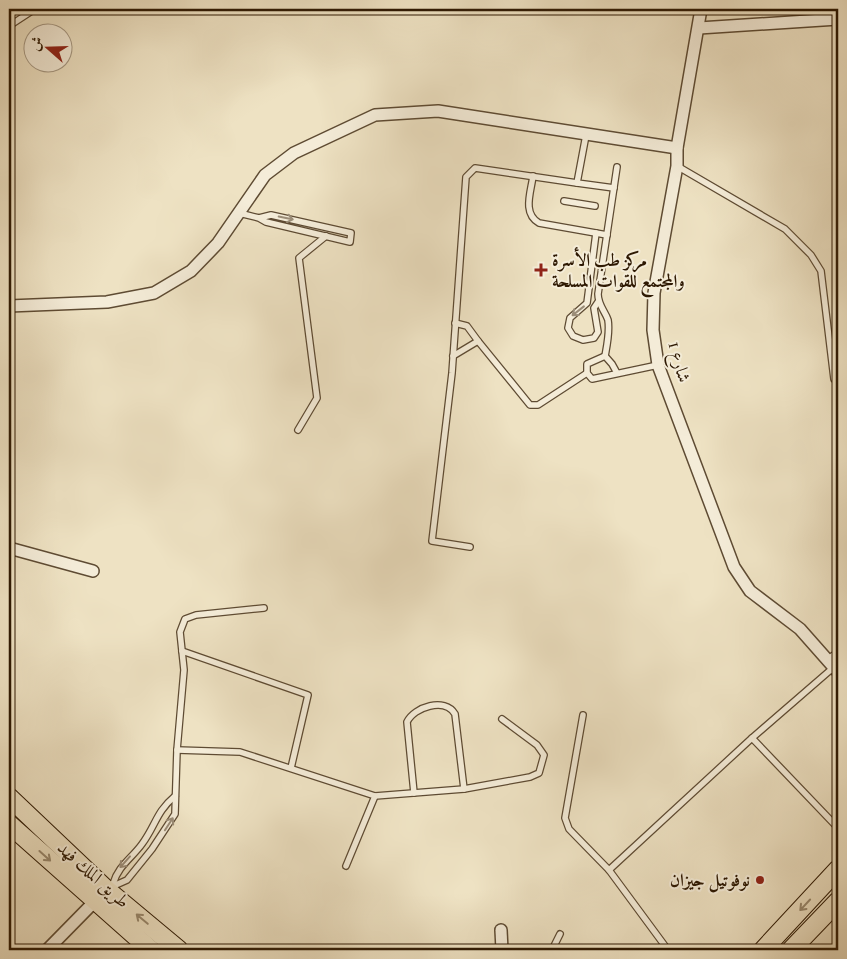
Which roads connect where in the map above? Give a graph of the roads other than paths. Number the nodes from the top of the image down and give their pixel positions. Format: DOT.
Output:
graph roads {
  1 [pos="35,9"];
  2 [pos="701,9"];
  3 [pos="838,19"];
  4 [pos="9,26"];
  5 [pos="699,28"];
  6 [pos="586,136"];
  7 [pos="677,148"];
  8 [pos="677,166"];
  9 [pos="618,168"];
  10 [pos="533,176"];
  11 [pos="577,183"];
  12 [pos="614,188"];
  13 [pos="564,201"];
  14 [pos="595,206"];
  15 [pos="239,213"];
  16 [pos="259,218"];
  17 [pos="596,233"];
  18 [pos="607,235"];
  19 [pos="326,236"];
  20 [pos="598,302"];
  21 [pos="10,303"];
  22 [pos="455,323"];
  23 [pos="478,341"];
  24 [pos="453,356"];
  25 [pos="605,356"];
  26 [pos="658,365"];
  27 [pos="587,373"];
  28 [pos="617,374"];
  29 [pos="834,378"];
  30 [pos="298,430"];
  31 [pos="470,547"];
  32 [pos="9,548"];
  33 [pos="93,570"];
  34 [pos="264,608"];
  35 [pos="182,651"];
  36 [pos="838,652"];
  37 [pos="834,666"];
  38 [pos="584,715"];
  39 [pos="502,719"];
  40 [pos="752,738"];
  41 [pos="176,750"];
  42 [pos="291,768"];
  43 [pos="464,789"];
  44 [pos="414,793"];
  45 [pos="175,796"];
  46 [pos="376,796"];
  47 [pos="9,797"];
  48 [pos="9,824"];
  49 [pos="838,828"];
  50 [pos="142,844"];
  51 [pos="152,849"];
  52 [pos="346,866"];
  53 [pos="838,869"];
  54 [pos="610,870"];
  55 [pos="104,892"];
  56 [pos="838,901"];
  57 [pos="502,930"];
  58 [pos="560,934"];
  59 [pos="47,950"];
  60 [pos="151,950"];
  61 [pos="179,950"];
  62 [pos="502,950"];
  63 [pos="552,950"];
  64 [pos="668,950"];
  65 [pos="763,950"];
  66 [pos="791,950"];
  1 -- 4 [label="lane"];
  2 -- 5 [label="street, شارع 1"];
  3 -- 5 [label="street"];
  5 -- 7 [label="street, شارع 1"];
  6 -- 7 [label="street"];
  6 -- 11 [label="lane"];
  6 -- 15 [label="street"];
  7 -- 8 [label="street, شارع 1"];
  8 -- 26 [label="street, شارع 1"];
  8 -- 29 [label="lane"];
  9 -- 12 [label="lane"];
  10 -- 11 [label="lane"];
  10 -- 17 [label="lane"];
  10 -- 22 [label="lane"];
  11 -- 12 [label="lane"];
  12 -- 18 [label="lane"];
  13 -- 14 [label="lane"];
  15 -- 16 [label="lane"];
  15 -- 21 [label="street"];
  16 -- 19 [label="lane"];
  16 -- 19 [label="lane, one-way"];
  17 -- 18 [label="lane"];
  17 -- 20 [label="lane, one-way"];
  18 -- 20 [label="lane"];
  19 -- 30 [label="lane"];
  20 -- 25 [label="lane"];
  22 -- 23 [label="lane"];
  22 -- 24 [label="lane"];
  23 -- 24 [label="lane"];
  23 -- 27 [label="lane"];
  24 -- 31 [label="lane"];
  25 -- 27 [label="lane"];
  25 -- 28 [label="lane"];
  26 -- 28 [label="lane"];
  26 -- 37 [label="street, شارع 1"];
  27 -- 28 [label="lane"];
  32 -- 33 [label="street"];
  34 -- 35 [label="lane"];
  35 -- 41 [label="lane"];
  35 -- 42 [label="lane"];
  36 -- 37 [label="lane"];
  37 -- 40 [label="lane"];
  38 -- 54 [label="lane"];
  39 -- 43 [label="lane"];
  40 -- 49 [label="lane"];
  40 -- 54 [label="lane"];
  41 -- 42 [label="lane"];
  41 -- 45 [label="lane"];
  42 -- 46 [label="lane"];
  43 -- 44 [label="lane"];
  43 -- 44 [label="lane"];
  44 -- 46 [label="lane"];
  45 -- 50 [label="lane"];
  51 -- 45 [label="lane, one-way"];
  46 -- 52 [label="lane"];
  47 -- 55 [label="main road, طريق الملك فهد"];
  48 -- 55 [label="main road, طريق الملك فهد, one-way"];
  50 -- 51 [label="lane"];
  50 -- 55 [label="lane, one-way"];
  51 -- 55 [label="lane"];
  53 -- 65 [label="main road, one-way"];
  54 -- 64 [label="lane"];
  55 -- 59 [label="street"];
  55 -- 60 [label="main road, طريق الملك فهد"];
  61 -- 55 [label="main road, طريق الملك فهد, one-way"];
  56 -- 66 [label="main road"];
  57 -- 62 [label="street"];
  58 -- 63 [label="lane"];
}
